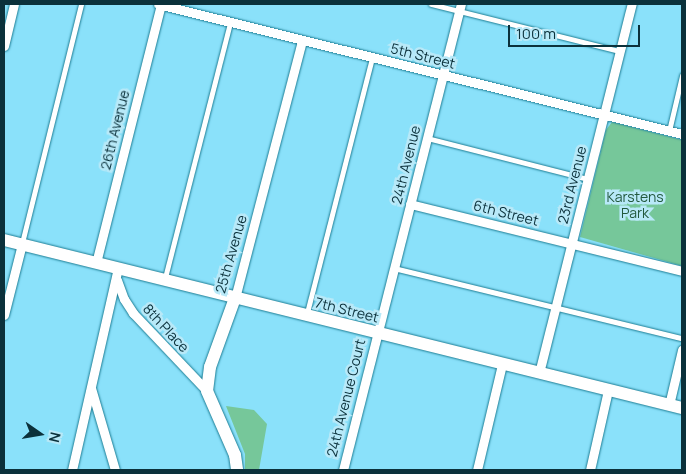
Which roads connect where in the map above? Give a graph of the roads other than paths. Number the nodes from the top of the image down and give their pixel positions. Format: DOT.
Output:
graph roads {
  1 [pos="14,4"];
  2 [pos="81,4"];
  3 [pos="160,4"];
  4 [pos="431,4"];
  5 [pos="632,4"];
  6 [pos="460,7"];
  7 [pos="230,23"];
  8 [pos="302,40"];
  9 [pos="4,46"];
  10 [pos="620,51"];
  11 [pos="372,58"];
  12 [pos="442,75"];
  13 [pos="682,76"];
  14 [pos="604,115"];
  15 [pos="669,130"];
  16 [pos="682,134"];
  17 [pos="427,138"];
  18 [pos="588,178"];
  19 [pos="410,204"];
  20 [pos="4,240"];
  21 [pos="22,244"];
  22 [pos="572,244"];
  23 [pos="96,263"];
  24 [pos="394,268"];
  25 [pos="682,271"];
  26 [pos="118,272"];
  27 [pos="165,280"];
  28 [pos="235,298"];
  29 [pos="556,307"];
  30 [pos="4,314"];
  31 [pos="307,315"];
  32 [pos="376,333"];
  33 [pos="682,338"];
  34 [pos="682,350"];
  35 [pos="502,364"];
  36 [pos="539,373"];
  37 [pos="91,388"];
  38 [pos="608,390"];
  39 [pos="207,391"];
  40 [pos="669,405"];
  41 [pos="682,408"];
  42 [pos="72,470"];
  43 [pos="116,470"];
  44 [pos="237,470"];
  45 [pos="343,470"];
  46 [pos="477,470"];
  47 [pos="590,470"];
  1 -- 9 [label="street"];
  2 -- 21 [label="lane"];
  3 -- 7 [label="street, 5th Street"];
  3 -- 23 [label="street, 26th Avenue"];
  4 -- 6 [label="lane"];
  5 -- 10 [label="street, 23rd Avenue"];
  6 -- 10 [label="lane"];
  6 -- 12 [label="street, 24th Avenue"];
  7 -- 8 [label="street, 5th Street"];
  7 -- 27 [label="lane"];
  8 -- 11 [label="street, 5th Street"];
  8 -- 28 [label="street, 25th Avenue"];
  10 -- 14 [label="street, 23rd Avenue"];
  11 -- 12 [label="street, 5th Street"];
  11 -- 31 [label="lane"];
  12 -- 14 [label="street, 5th Street"];
  12 -- 17 [label="street, 24th Avenue"];
  13 -- 15 [label="lane"];
  14 -- 15 [label="street, 5th Street"];
  14 -- 18 [label="street, 23rd Avenue"];
  15 -- 16 [label="street, 5th Street"];
  17 -- 18 [label="lane"];
  17 -- 19 [label="street, 24th Avenue"];
  18 -- 22 [label="street, 23rd Avenue"];
  19 -- 22 [label="street, 6th Street"];
  19 -- 24 [label="street, 24th Avenue"];
  20 -- 21 [label="street, 7th Street"];
  21 -- 23 [label="street, 7th Street"];
  21 -- 30 [label="street"];
  22 -- 25 [label="street, 6th Street"];
  22 -- 29 [label="street, 23rd Avenue"];
  23 -- 26 [label="street, 7th Street"];
  24 -- 29 [label="lane"];
  24 -- 32 [label="street, 24th Avenue"];
  26 -- 27 [label="street, 7th Street"];
  26 -- 37 [label="street"];
  26 -- 39 [label="street, 8th Place"];
  27 -- 28 [label="street, 7th Street"];
  28 -- 31 [label="street, 7th Street"];
  28 -- 39 [label="street, 25th Avenue"];
  29 -- 33 [label="lane"];
  29 -- 36 [label="street, 23rd Avenue"];
  31 -- 32 [label="street, 7th Street"];
  32 -- 35 [label="street, 7th Street"];
  32 -- 45 [label="street, 24th Avenue Court"];
  34 -- 40 [label="street"];
  35 -- 36 [label="street, 7th Street"];
  35 -- 46 [label="street"];
  36 -- 38 [label="street, 7th Street"];
  37 -- 42 [label="street"];
  37 -- 43 [label="street"];
  38 -- 40 [label="street, 7th Street"];
  38 -- 47 [label="street"];
  39 -- 44 [label="street"];
  40 -- 41 [label="street, 7th Street"];
}
